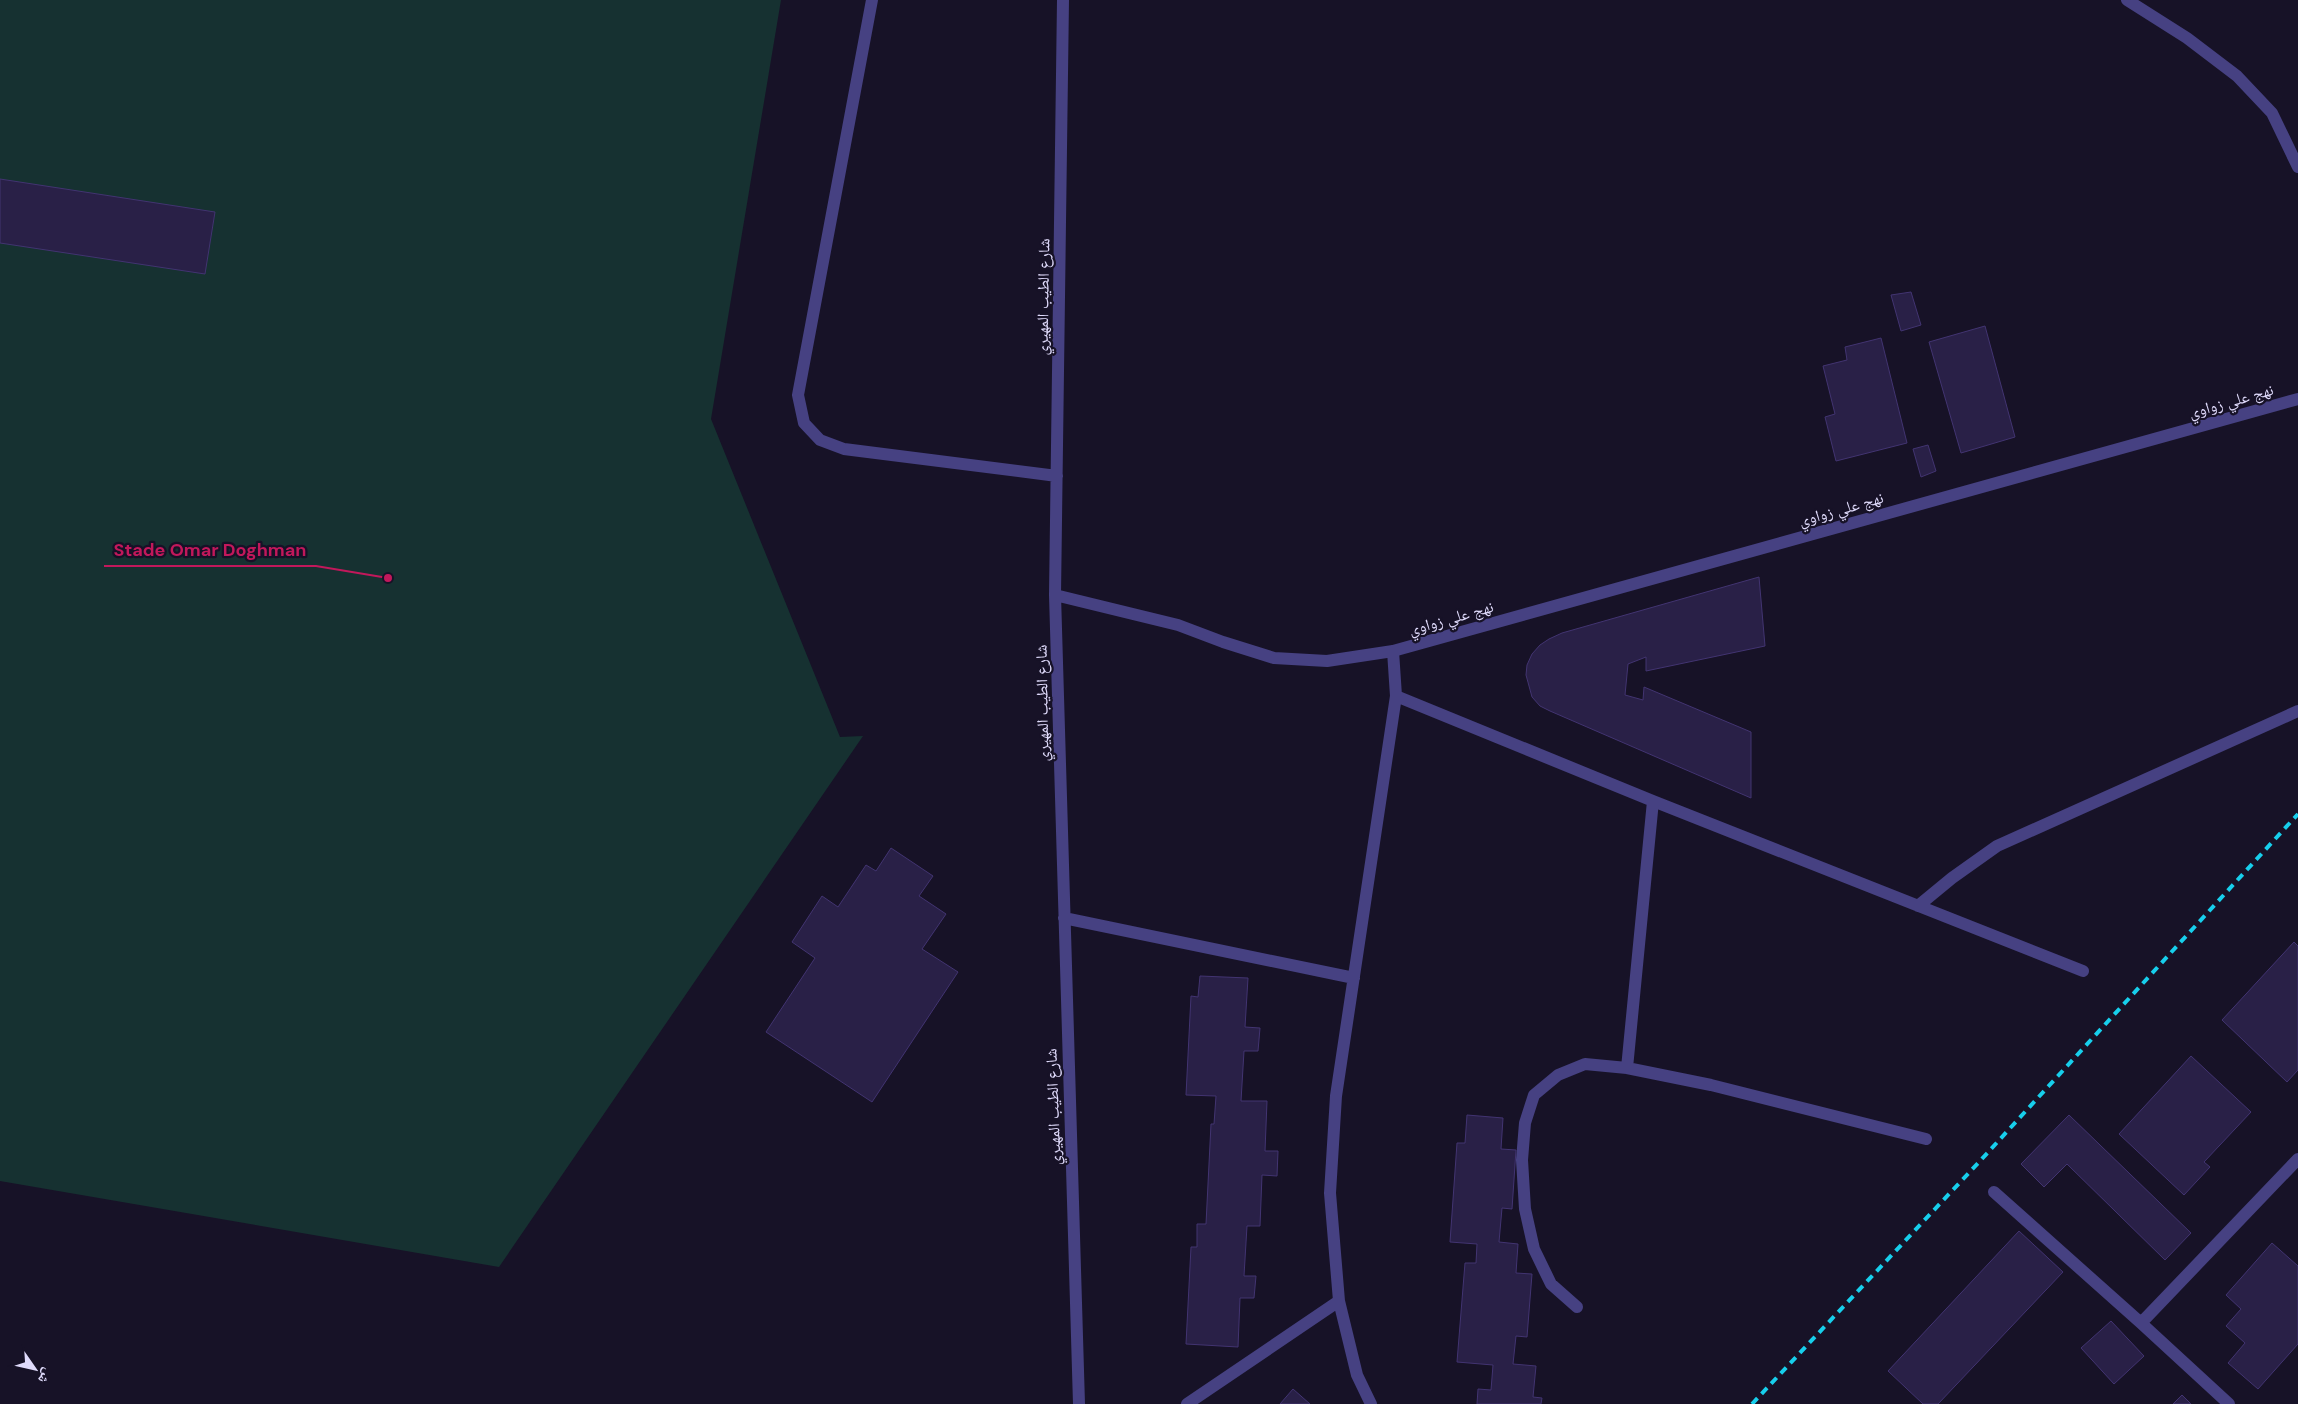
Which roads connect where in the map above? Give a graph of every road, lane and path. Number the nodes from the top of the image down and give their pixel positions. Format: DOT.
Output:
graph roads {
  1 [pos="872,0"];
  2 [pos="1063,0"];
  3 [pos="2127,0"];
  4 [pos="2298,166"];
  5 [pos="2298,399"];
  6 [pos="1057,476"];
  7 [pos="1055,595"];
  8 [pos="1393,651"];
  9 [pos="1396,696"];
  10 [pos="2298,711"];
  11 [pos="1653,801"];
  12 [pos="1918,906"];
  13 [pos="1064,918"];
  14 [pos="2083,971"];
  15 [pos="1354,978"];
  16 [pos="1627,1068"];
  17 [pos="1926,1139"];
  18 [pos="2298,1159"];
  19 [pos="1994,1192"];
  20 [pos="1339,1301"];
  21 [pos="1577,1307"];
  22 [pos="2141,1323"];
  23 [pos="1079,1404"];
  24 [pos="1187,1404"];
  25 [pos="1371,1404"];
  26 [pos="2229,1404"];
  1 -- 6 [label="street"];
  2 -- 6 [label="street, شارع الطيب المهيري"];
  3 -- 4 [label="street"];
  5 -- 8 [label="street, نهج علي زواوي"];
  6 -- 7 [label="street, شارع الطيب المهيري"];
  7 -- 8 [label="street, نهج علي زواوي"];
  7 -- 13 [label="street, شارع الطيب المهيري"];
  8 -- 9 [label="street"];
  9 -- 11 [label="street"];
  9 -- 15 [label="street"];
  10 -- 12 [label="street"];
  11 -- 12 [label="street"];
  11 -- 16 [label="street"];
  12 -- 14 [label="street"];
  13 -- 15 [label="street"];
  13 -- 23 [label="street, شارع الطيب المهيري"];
  15 -- 20 [label="street"];
  16 -- 17 [label="street"];
  16 -- 21 [label="street"];
  18 -- 22 [label="street"];
  19 -- 22 [label="street"];
  20 -- 24 [label="street"];
  20 -- 25 [label="street"];
  22 -- 26 [label="street"];
}
